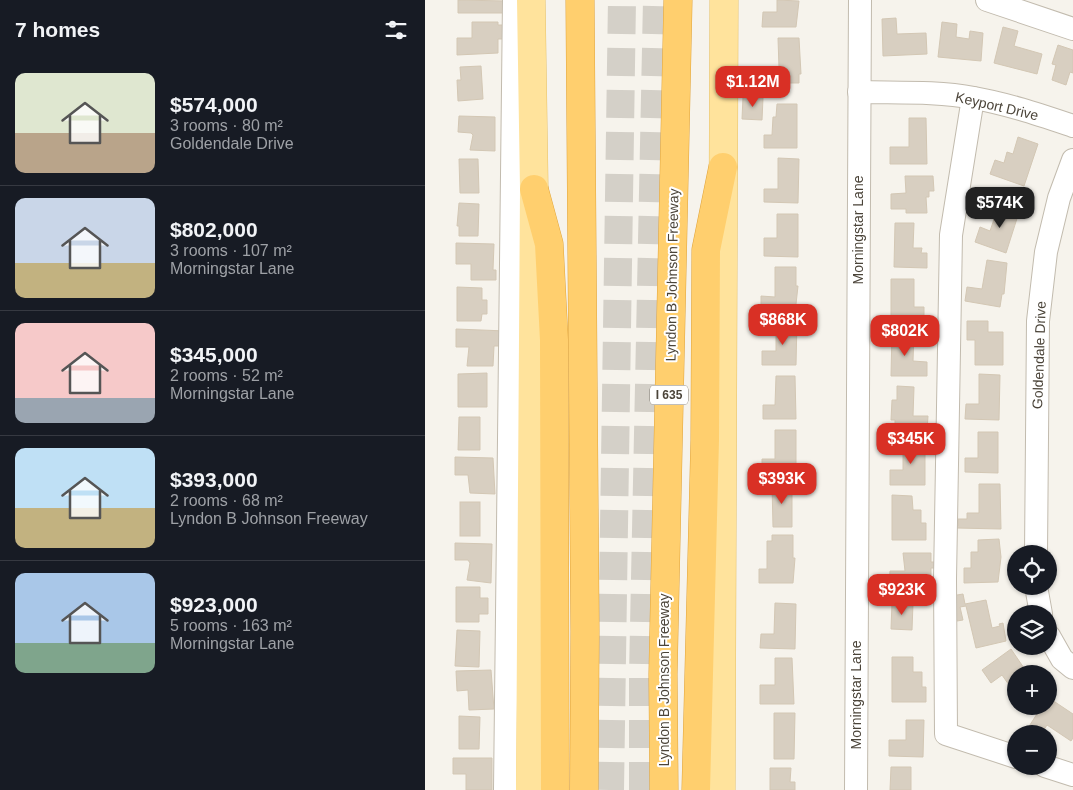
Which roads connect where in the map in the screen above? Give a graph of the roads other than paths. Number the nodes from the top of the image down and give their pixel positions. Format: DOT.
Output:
graph roads {
  1 [pos="514,0"];
  2 [pos="531,0"];
  3 [pos="580,0"];
  4 [pos="678,0"];
  5 [pos="724,0"];
  6 [pos="860,0"];
  7 [pos="987,0"];
  8 [pos="1073,29"];
  9 [pos="859,92"];
  10 [pos="973,98"];
  11 [pos="1073,126"];
  12 [pos="1073,160"];
  13 [pos="723,167"];
  14 [pos="534,190"];
  15 [pos="1037,545"];
  16 [pos="1057,650"];
  17 [pos="1073,668"];
  18 [pos="1007,754"];
  19 [pos="1057,770"];
  20 [pos="1073,775"];
  21 [pos="505,790"];
  22 [pos="530,790"];
  23 [pos="555,790"];
  24 [pos="583,790"];
  25 [pos="664,790"];
  26 [pos="696,790"];
  27 [pos="721,790"];
  28 [pos="855,790"];
  1 -- 21 [label="street"];
  2 -- 14 [label="main road"];
  3 -- 24 [label="highway"];
  4 -- 25 [label="highway, Lyndon B Johnson Freeway / I 635"];
  5 -- 13 [label="main road"];
  6 -- 9 [label="street, Morningstar Lane"];
  7 -- 8 [label="street"];
  9 -- 10 [label="street, Keyport Drive"];
  9 -- 28 [label="street, Morningstar Lane"];
  10 -- 11 [label="street, Keyport Drive"];
  10 -- 18 [label="street"];
  12 -- 15 [label="street, Goldendale Drive"];
  13 -- 26 [label="highway"];
  13 -- 27 [label="main road"];
  14 -- 22 [label="main road"];
  14 -- 23 [label="highway"];
  16 -- 17 [label="street"];
  19 -- 20 [label="street"];
}
